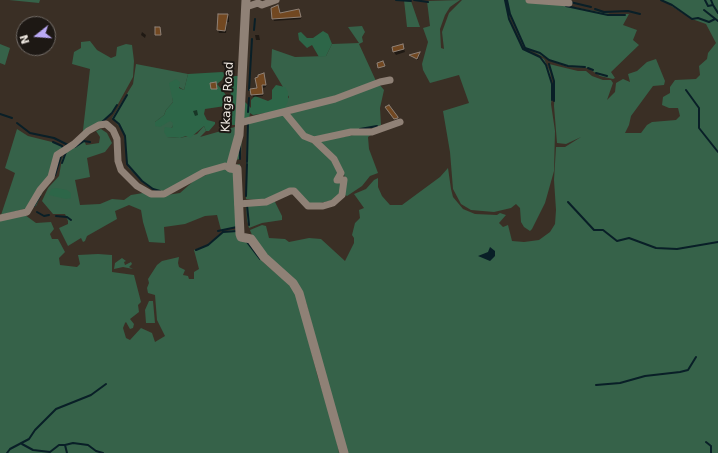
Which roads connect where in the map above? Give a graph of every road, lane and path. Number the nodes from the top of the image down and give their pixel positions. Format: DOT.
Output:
graph roads {
  1 [pos="276,0"];
  2 [pos="529,0"];
  3 [pos="246,3"];
  4 [pos="569,3"];
  5 [pos="390,80"];
  6 [pos="285,113"];
  7 [pos="400,122"];
  8 [pos="240,123"];
  9 [pos="314,140"];
  10 [pos="230,168"];
  11 [pos="238,204"];
  12 [pos="0,218"];
  13 [pos="344,453"];
  1 -- 3 [label="street"];
  2 -- 4 [label="street"];
  3 -- 8 [label="street, Kkaga Road"];
  5 -- 6 [label="street"];
  6 -- 8 [label="street"];
  6 -- 9 [label="street"];
  7 -- 9 [label="street"];
  8 -- 10 [label="street, Kkaga Road"];
  9 -- 11 [label="street"];
  10 -- 11 [label="street"];
  10 -- 12 [label="street"];
  11 -- 13 [label="street"];
}
